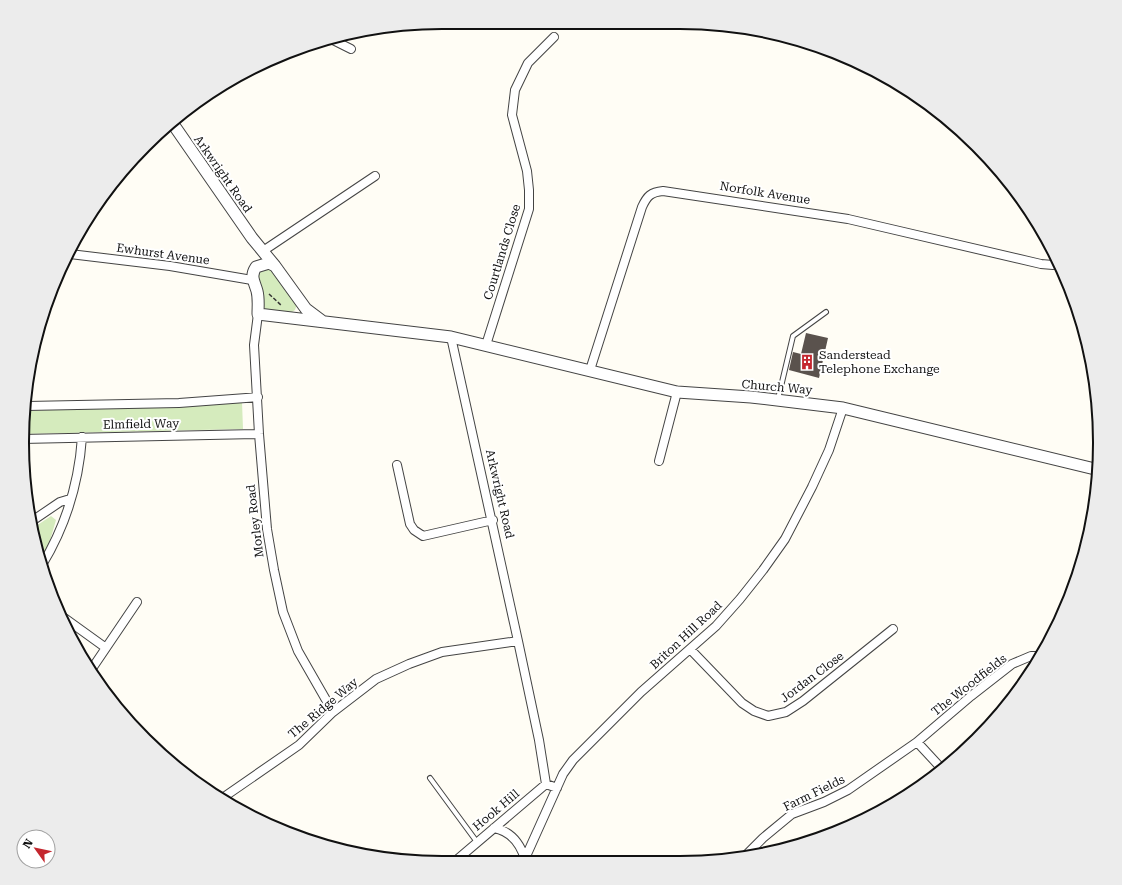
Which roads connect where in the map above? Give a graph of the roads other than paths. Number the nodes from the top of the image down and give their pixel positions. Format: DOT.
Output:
graph roads {
  1 [pos="554,37"];
  2 [pos="337,42"];
  3 [pos="351,49"];
  4 [pos="175,127"];
  5 [pos="375,176"];
  6 [pos="252,238"];
  7 [pos="263,251"];
  8 [pos="75,255"];
  9 [pos="1052,265"];
  10 [pos="275,266"];
  11 [pos="252,276"];
  12 [pos="298,299"];
  13 [pos="826,312"];
  14 [pos="258,314"];
  15 [pos="287,314"];
  16 [pos="322,321"];
  17 [pos="451,337"];
  18 [pos="486,345"];
  19 [pos="590,370"];
  20 [pos="677,392"];
  21 [pos="258,397"];
  22 [pos="778,400"];
  23 [pos="31,406"];
  24 [pos="843,408"];
  25 [pos="259,434"];
  26 [pos="82,437"];
  27 [pos="29,439"];
  28 [pos="659,461"];
  29 [pos="397,465"];
  30 [pos="1092,468"];
  31 [pos="70,499"];
  32 [pos="36,518"];
  33 [pos="493,520"];
  34 [pos="46,558"];
  35 [pos="137,602"];
  36 [pos="71,623"];
  37 [pos="893,629"];
  38 [pos="518,642"];
  39 [pos="106,648"];
  40 [pos="690,649"];
  41 [pos="1033,656"];
  42 [pos="94,664"];
  43 [pos="333,712"];
  44 [pos="917,742"];
  45 [pos="938,765"];
  46 [pos="430,778"];
  47 [pos="546,784"];
  48 [pos="557,788"];
  49 [pos="227,795"];
  50 [pos="494,828"];
  51 [pos="477,842"];
  52 [pos="751,849"];
  53 [pos="461,856"];
  54 [pos="523,856"];
  55 [pos="526,856"];
  1 -- 18 [label="street, Courtlands Close"];
  2 -- 3 [label="street"];
  4 -- 6 [label="street, Arkwright Road"];
  5 -- 7 [label="street"];
  6 -- 7 [label="street, Arkwright Road"];
  6 -- 11 [label="street, Arkwright Road"];
  7 -- 10 [label="street, Arkwright Road"];
  8 -- 11 [label="street, Ewhurst Avenue"];
  9 -- 19 [label="street, Norfolk Avenue"];
  10 -- 11 [label="street"];
  10 -- 12 [label="street, Arkwright Road"];
  11 -- 14 [label="street, Arkwright Road"];
  12 -- 15 [label="street"];
  12 -- 16 [label="street, Arkwright Road"];
  13 -- 22 [label="lane"];
  14 -- 15 [label="street"];
  14 -- 21 [label="street, Morley Road"];
  15 -- 16 [label="street"];
  16 -- 17 [label="street"];
  17 -- 18 [label="street, Church Way"];
  17 -- 33 [label="street, Arkwright Road"];
  18 -- 19 [label="street, Church Way"];
  19 -- 20 [label="street, Church Way"];
  20 -- 22 [label="street, Church Way"];
  20 -- 28 [label="street"];
  21 -- 23 [label="street, Elmfield Way"];
  21 -- 25 [label="street, Morley Road"];
  22 -- 24 [label="street, Church Way"];
  24 -- 30 [label="street, Church Way"];
  24 -- 40 [label="street, Briton Hill Road"];
  25 -- 26 [label="street, Elmfield Way"];
  25 -- 43 [label="street, Morley Road"];
  26 -- 27 [label="street, Elmfield Way"];
  26 -- 31 [label="street"];
  29 -- 33 [label="street"];
  31 -- 32 [label="street"];
  31 -- 34 [label="street"];
  33 -- 38 [label="street, Arkwright Road"];
  35 -- 39 [label="street"];
  36 -- 39 [label="street"];
  37 -- 40 [label="street, Jordan Close"];
  38 -- 43 [label="street, The Ridge Way"];
  38 -- 47 [label="street, Arkwright Road"];
  39 -- 42 [label="street"];
  40 -- 48 [label="street, Briton Hill Road"];
  41 -- 44 [label="street, The Woodfields"];
  43 -- 49 [label="street, The Ridge Way"];
  44 -- 45 [label="street"];
  44 -- 52 [label="street, Farm Fields"];
  46 -- 51 [label="lane"];
  47 -- 48 [label="street"];
  47 -- 50 [label="street, Hook Hill"];
  48 -- 55 [label="street, Briton Hill Road"];
  50 -- 51 [label="street, Hook Hill"];
  50 -- 54 [label="street"];
  51 -- 53 [label="street, Hook Hill"];
}
